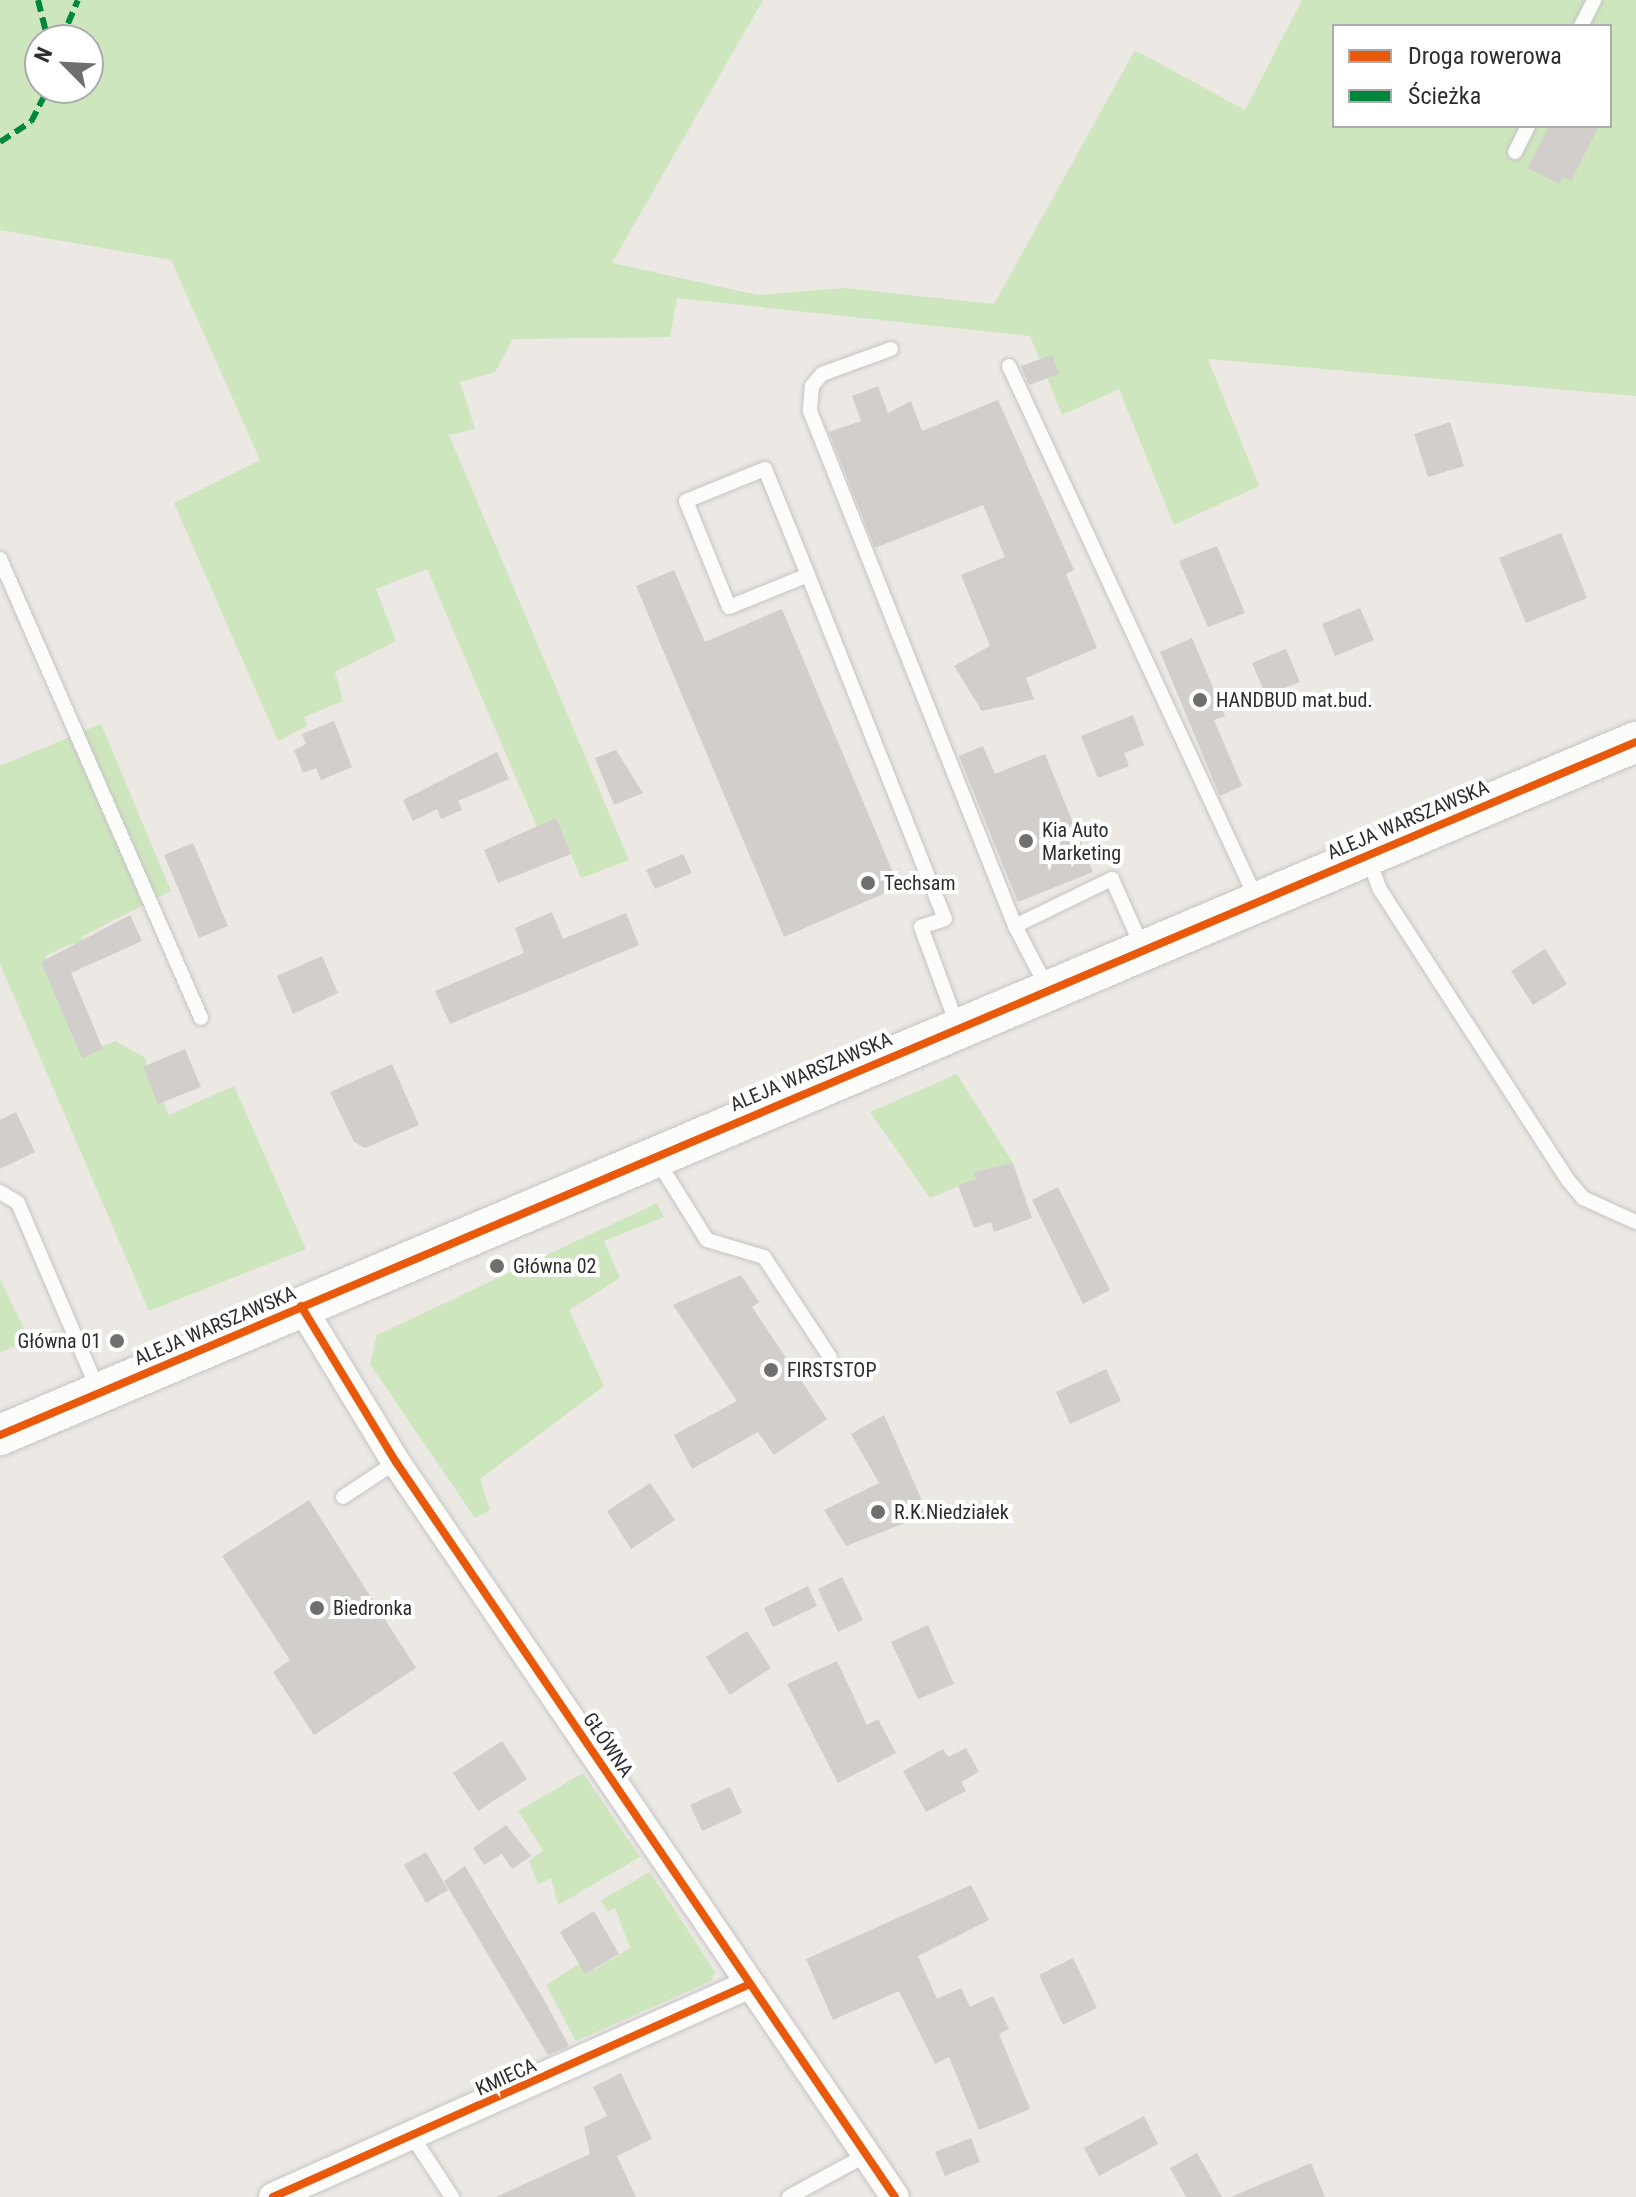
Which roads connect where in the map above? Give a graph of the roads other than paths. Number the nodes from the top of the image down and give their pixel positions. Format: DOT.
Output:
graph roads {
  1 [pos="1594,0"];
  2 [pos="1582,24"];
  3 [pos="1527,128"];
  4 [pos="1515,152"];
  5 [pos="891,349"];
  6 [pos="1009,366"];
  7 [pos="0,559"];
  8 [pos="808,575"];
  9 [pos="1636,742"];
  10 [pos="1367,855"];
  11 [pos="1257,901"];
  12 [pos="1015,926"];
  13 [pos="1144,949"];
  14 [pos="1049,989"];
  15 [pos="201,1018"];
  16 [pos="958,1027"];
  17 [pos="654,1156"];
  18 [pos="0,1192"];
  19 [pos="1636,1222"];
  20 [pos="301,1306"];
  21 [pos="830,1357"];
  22 [pos="99,1392"];
  23 [pos="0,1435"];
  24 [pos="396,1462"];
  25 [pos="343,1497"];
  26 [pos="750,1984"];
  27 [pos="412,2136"];
  28 [pos="866,2155"];
  29 [pos="273,2197"];
  30 [pos="452,2197"];
  31 [pos="789,2197"];
  32 [pos="895,2197"];
  1 -- 2 [label="lane"];
  3 -- 4 [label="lane"];
  5 -- 12 [label="lane"];
  6 -- 11 [label="lane"];
  7 -- 15 [label="lane"];
  8 -- 8 [label="lane"];
  8 -- 16 [label="lane"];
  9 -- 10 [label="street, ALEJA WARSZAWSKA"];
  10 -- 11 [label="street, ALEJA WARSZAWSKA"];
  10 -- 19 [label="lane"];
  11 -- 13 [label="street, ALEJA WARSZAWSKA"];
  12 -- 13 [label="lane"];
  12 -- 14 [label="lane"];
  13 -- 14 [label="street, ALEJA WARSZAWSKA"];
  14 -- 16 [label="street, ALEJA WARSZAWSKA"];
  16 -- 17 [label="street, ALEJA WARSZAWSKA"];
  17 -- 20 [label="street, ALEJA WARSZAWSKA"];
  17 -- 21 [label="lane"];
  18 -- 22 [label="lane"];
  20 -- 22 [label="street, ALEJA WARSZAWSKA"];
  20 -- 24 [label="street, GŁÓWNA"];
  22 -- 23 [label="street, ALEJA WARSZAWSKA"];
  24 -- 25 [label="lane"];
  24 -- 26 [label="street, GŁÓWNA"];
  26 -- 27 [label="street, KMIECA"];
  26 -- 28 [label="street, GŁÓWNA"];
  27 -- 29 [label="street, KMIECA"];
  27 -- 30 [label="lane"];
  28 -- 31 [label="lane"];
  28 -- 32 [label="street, GŁÓWNA"];
}
